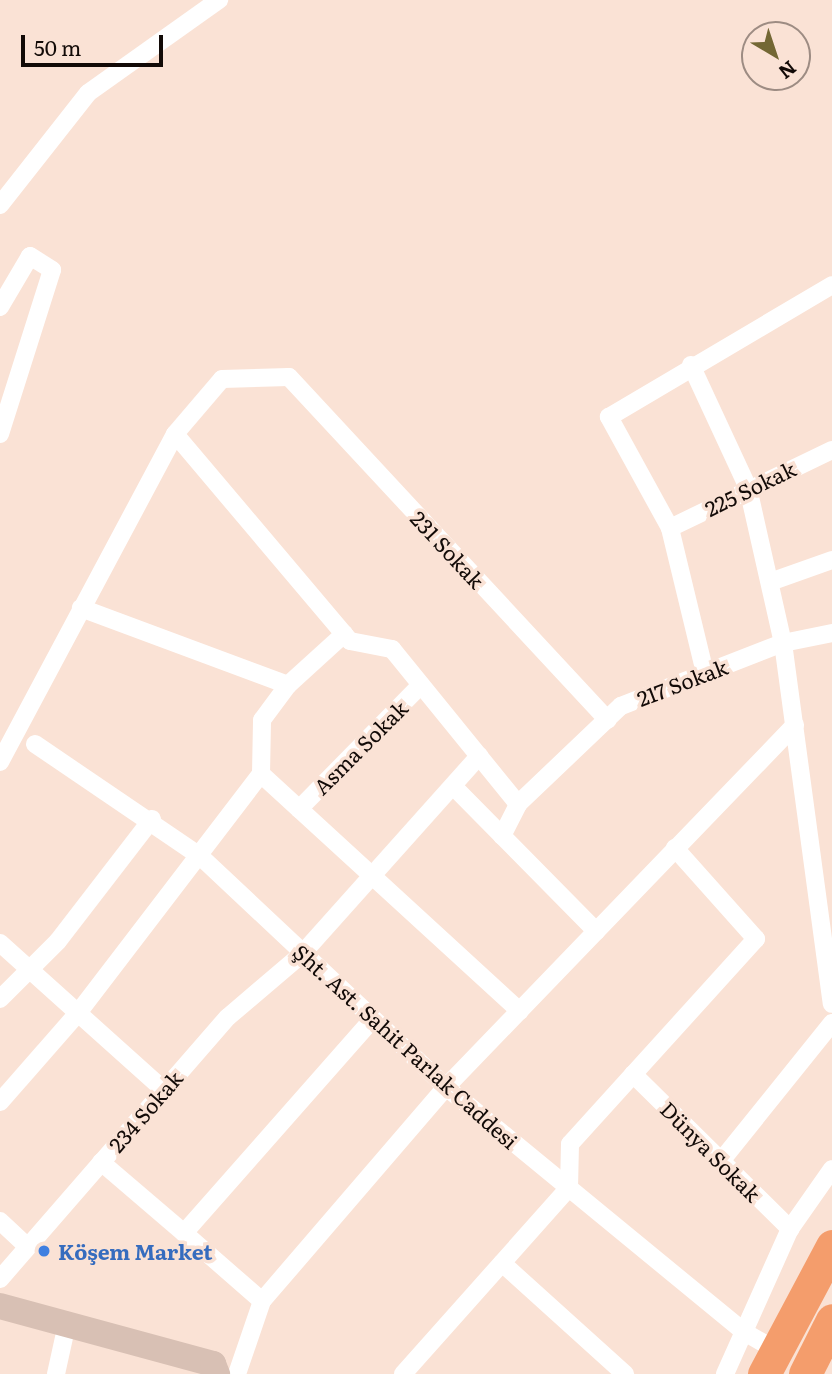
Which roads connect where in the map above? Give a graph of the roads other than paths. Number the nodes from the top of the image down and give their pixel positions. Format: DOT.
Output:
graph roads {
  1 [pos="219,0"];
  2 [pos="0,205"];
  3 [pos="832,285"];
  4 [pos="0,307"];
  5 [pos="691,365"];
  6 [pos="0,434"];
  7 [pos="176,434"];
  8 [pos="832,450"];
  9 [pos="748,488"];
  10 [pos="670,528"];
  11 [pos="832,560"];
  12 [pos="770,583"];
  13 [pos="81,608"];
  14 [pos="832,633"];
  15 [pos="344,634"];
  16 [pos="783,643"];
  17 [pos="705,673"];
  18 [pos="288,685"];
  19 [pos="421,685"];
  20 [pos="608,720"];
  21 [pos="795,725"];
  22 [pos="36,744"];
  23 [pos="479,756"];
  24 [pos="0,762"];
  25 [pos="261,774"];
  26 [pos="453,786"];
  27 [pos="518,804"];
  28 [pos="299,809"];
  29 [pos="152,819"];
  30 [pos="502,836"];
  31 [pos="676,848"];
  32 [pos="201,857"];
  33 [pos="374,877"];
  34 [pos="596,931"];
  35 [pos="0,943"];
  36 [pos="302,954"];
  37 [pos="29,970"];
  38 [pos="0,999"];
  39 [pos="832,1001"];
  40 [pos="520,1012"];
  41 [pos="78,1013"];
  42 [pos="371,1021"];
  43 [pos="832,1023"];
  44 [pos="633,1074"];
  45 [pos="446,1087"];
  46 [pos="164,1090"];
  47 [pos="0,1102"];
  48 [pos="721,1161"];
  49 [pos="101,1162"];
  50 [pos="832,1169"];
  51 [pos="569,1188"];
  52 [pos="0,1221"];
  53 [pos="790,1229"];
  54 [pos="184,1233"];
  55 [pos="27,1246"];
  56 [pos="832,1246"];
  57 [pos="502,1263"];
  58 [pos="0,1279"];
  59 [pos="262,1301"];
  60 [pos="0,1306"];
  61 [pos="67,1324"];
  62 [pos="746,1333"];
  63 [pos="770,1362"];
  64 [pos="56,1374"];
  65 [pos="217,1374"];
  66 [pos="237,1374"];
  67 [pos="403,1374"];
  68 [pos="625,1374"];
  69 [pos="725,1374"];
  1 -- 2 [label="street"];
  3 -- 5 [label="street"];
  4 -- 6 [label="street"];
  5 -- 9 [label="street"];
  5 -- 10 [label="street"];
  7 -- 13 [label="street"];
  7 -- 15 [label="street"];
  7 -- 20 [label="street, 231 Sokak"];
  8 -- 9 [label="street, 225 Sokak"];
  9 -- 10 [label="street, 225 Sokak"];
  9 -- 12 [label="street"];
  10 -- 17 [label="street"];
  11 -- 12 [label="street"];
  12 -- 16 [label="street"];
  13 -- 18 [label="street"];
  13 -- 24 [label="street"];
  14 -- 16 [label="street, 217 Sokak"];
  15 -- 18 [label="street"];
  15 -- 19 [label="street"];
  16 -- 17 [label="street, 217 Sokak"];
  16 -- 21 [label="street"];
  17 -- 20 [label="street, 217 Sokak"];
  18 -- 25 [label="street"];
  19 -- 23 [label="street"];
  19 -- 28 [label="street, Asma Sokak"];
  20 -- 27 [label="street, 217 Sokak"];
  21 -- 31 [label="street"];
  21 -- 39 [label="street"];
  22 -- 29 [label="street, Şht. Ast. Sahit Parlak Caddesi"];
  23 -- 26 [label="street, 234 Sokak"];
  23 -- 27 [label="street"];
  25 -- 28 [label="street"];
  25 -- 32 [label="street"];
  26 -- 30 [label="street"];
  26 -- 33 [label="street, 234 Sokak"];
  27 -- 30 [label="street, 217 Sokak"];
  28 -- 33 [label="street"];
  29 -- 32 [label="street, Şht. Ast. Sahit Parlak Caddesi"];
  29 -- 37 [label="street"];
  30 -- 34 [label="street"];
  31 -- 34 [label="street"];
  31 -- 44 [label="street"];
  32 -- 36 [label="street, Şht. Ast. Sahit Parlak Caddesi"];
  32 -- 41 [label="street"];
  33 -- 36 [label="street, 234 Sokak"];
  33 -- 40 [label="street"];
  34 -- 40 [label="street"];
  35 -- 37 [label="street"];
  36 -- 42 [label="street, Şht. Ast. Sahit Parlak Caddesi"];
  36 -- 46 [label="street, 234 Sokak"];
  37 -- 38 [label="street"];
  37 -- 41 [label="street"];
  40 -- 45 [label="street"];
  41 -- 46 [label="street"];
  41 -- 47 [label="street"];
  42 -- 45 [label="street, Şht. Ast. Sahit Parlak Caddesi"];
  42 -- 54 [label="street"];
  43 -- 48 [label="street"];
  44 -- 48 [label="street, Dünya Sokak"];
  44 -- 51 [label="street"];
  45 -- 51 [label="street, Şht. Ast. Sahit Parlak Caddesi"];
  45 -- 59 [label="street"];
  46 -- 49 [label="street, 234 Sokak"];
  48 -- 53 [label="street, Dünya Sokak"];
  49 -- 54 [label="street"];
  49 -- 55 [label="street, 234 Sokak"];
  50 -- 53 [label="street"];
  51 -- 57 [label="street"];
  51 -- 62 [label="street, Şht. Ast. Sahit Parlak Caddesi"];
  52 -- 55 [label="street"];
  53 -- 62 [label="street"];
  54 -- 59 [label="street"];
  55 -- 58 [label="street, 234 Sokak"];
  56 -- 63 [label="highway"];
  57 -- 67 [label="street"];
  57 -- 68 [label="street"];
  59 -- 66 [label="street"];
  60 -- 61 [label="street"];
  61 -- 64 [label="street"];
  61 -- 65 [label="street"];
  62 -- 63 [label="street, Şht. Ast. Sahit Parlak Caddesi"];
  62 -- 69 [label="street"];
}
